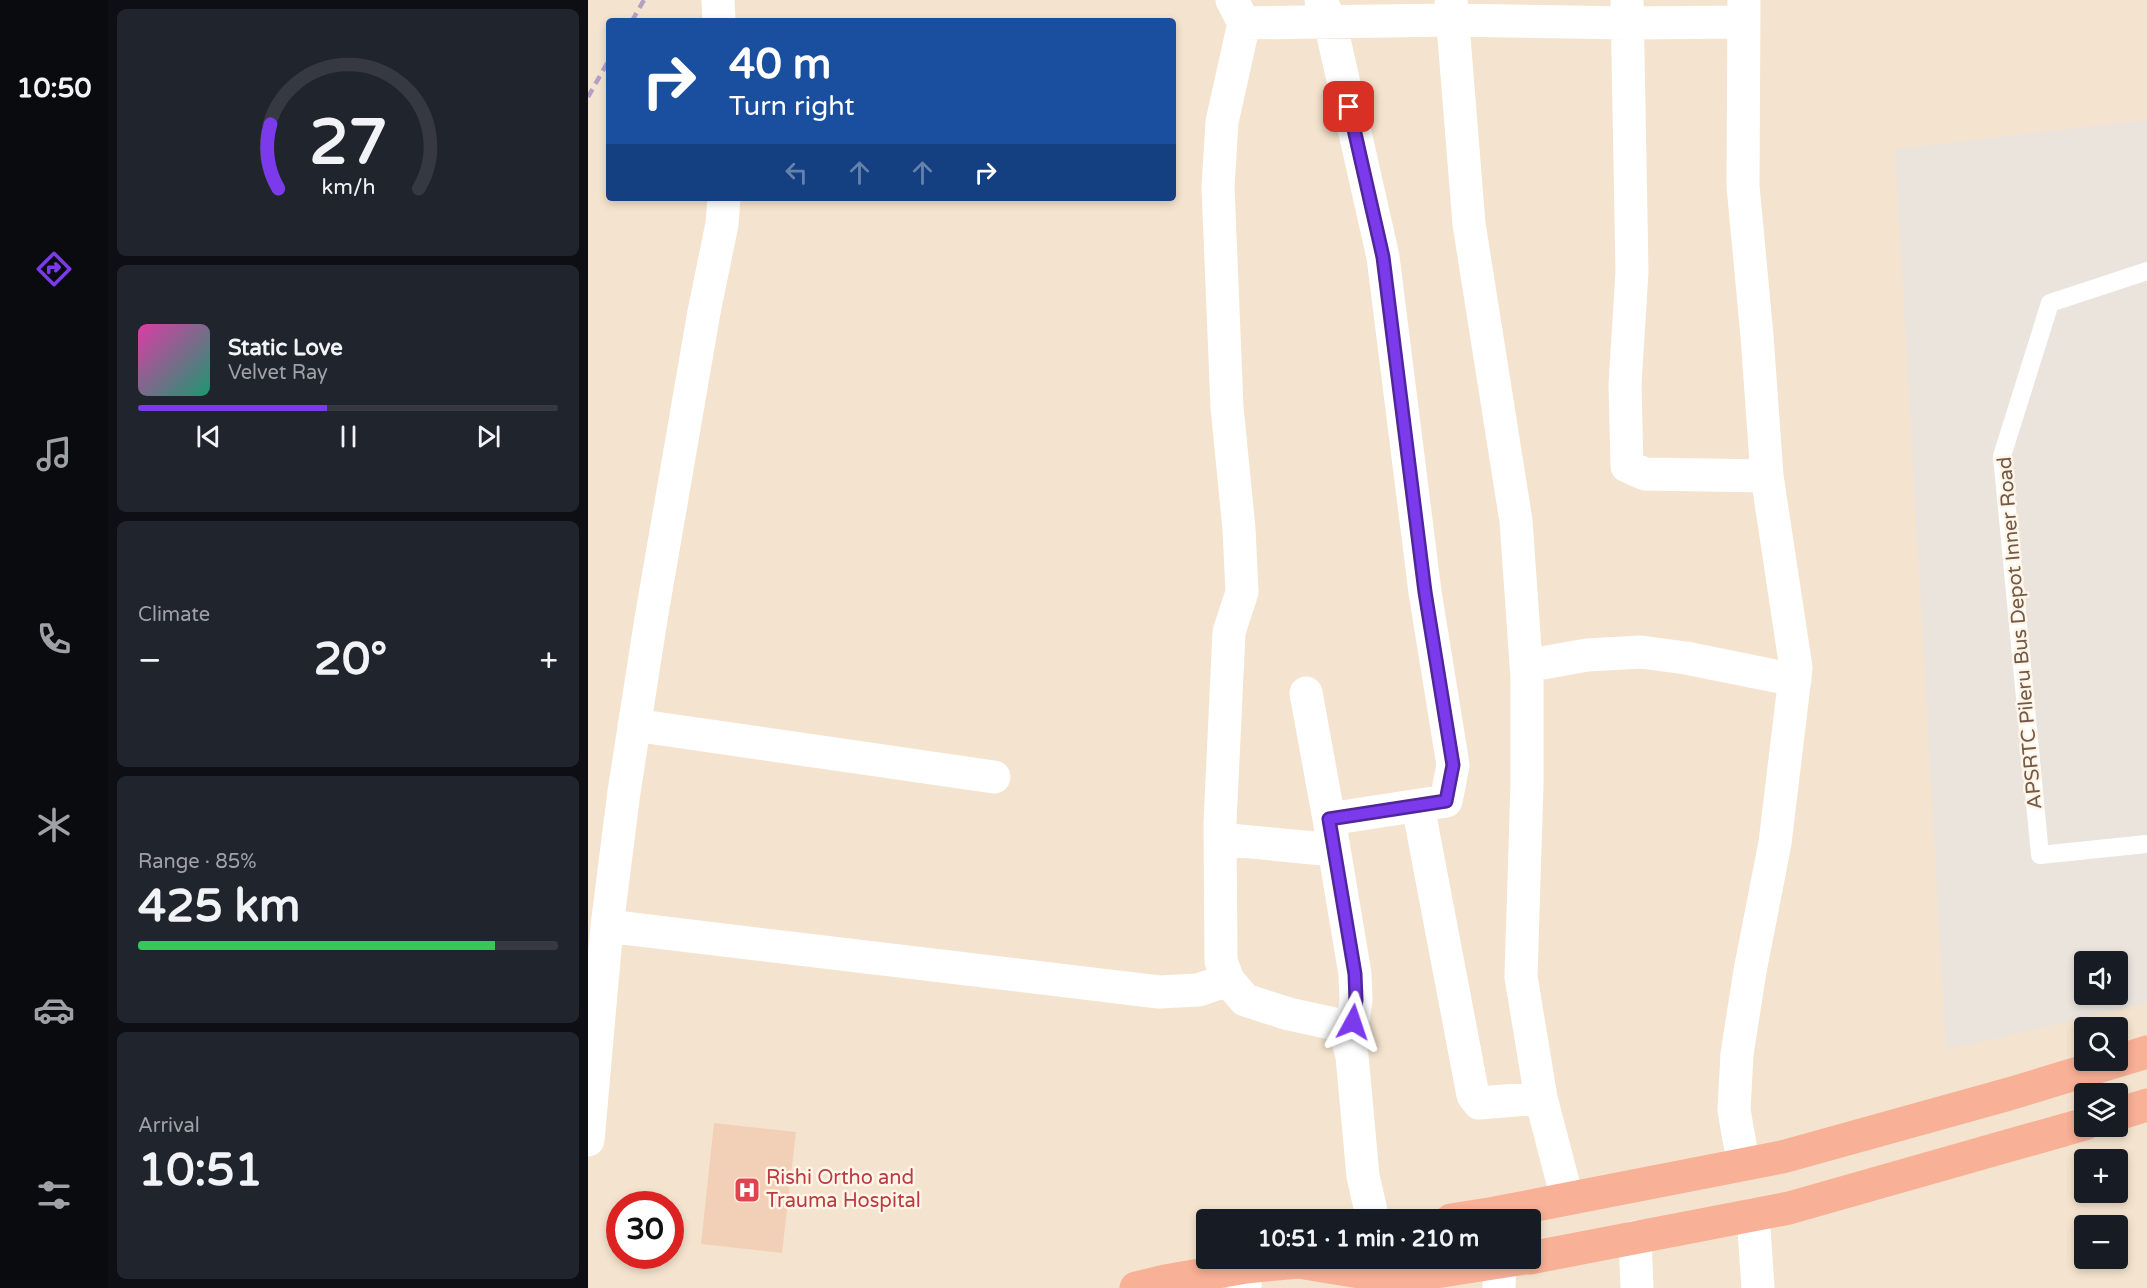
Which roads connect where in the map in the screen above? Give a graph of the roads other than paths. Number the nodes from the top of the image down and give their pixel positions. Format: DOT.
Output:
graph roads {
  1 [pos="718,0"];
  2 [pos="1452,10"];
  3 [pos="1326,11"];
  4 [pos="1744,11"];
  5 [pos="1238,12"];
  6 [pos="1628,12"];
  7 [pos="719,18"];
  8 [pos="724,201"];
  9 [pos="2147,270"];
  10 [pos="1767,476"];
  11 [pos="1526,666"];
  12 [pos="1795,680"];
  13 [pos="1306,693"];
  14 [pos="634,725"];
  15 [pos="994,777"];
  16 [pos="1418,806"];
  17 [pos="1332,835"];
  18 [pos="1220,839"];
  19 [pos="2147,844"];
  20 [pos="607,926"];
  21 [pos="1228,980"];
  22 [pos="1346,1031"];
  23 [pos="2147,1052"];
  24 [pos="1541,1098"];
  25 [pos="2147,1105"];
  26 [pos="2128,1111"];
  27 [pos="2074,1127"];
  28 [pos="588,1140"];
  29 [pos="1733,1166"];
  30 [pos="1567,1198"];
  31 [pos="1370,1209"];
  32 [pos="1509,1209"];
  33 [pos="1740,1217"];
  34 [pos="1635,1237"];
  35 [pos="1541,1260"];
  36 [pos="1271,1269"];
  37 [pos="1339,1269"];
  38 [pos="1499,1269"];
  39 [pos="1245,1277"];
  40 [pos="1397,1283"];
  41 [pos="1136,1288"];
  42 [pos="1638,1288"];
  43 [pos="1758,1288"];
  1 -- 7 [label="street"];
  2 -- 3 [label="street"];
  2 -- 6 [label="street"];
  2 -- 11 [label="street"];
  3 -- 5 [label="street"];
  3 -- 16 [label="street"];
  4 -- 6 [label="street"];
  4 -- 10 [label="street"];
  5 -- 18 [label="street"];
  6 -- 10 [label="street"];
  8 -- 14 [label="street"];
  9 -- 19 [label="lane, APSRTC Pileru Bus Depot Inner Road"];
  10 -- 12 [label="street"];
  11 -- 12 [label="street"];
  11 -- 24 [label="street"];
  12 -- 29 [label="street"];
  13 -- 17 [label="street"];
  14 -- 15 [label="street"];
  14 -- 20 [label="street"];
  16 -- 17 [label="street"];
  16 -- 24 [label="street"];
  17 -- 18 [label="street"];
  17 -- 22 [label="street"];
  18 -- 21 [label="street"];
  20 -- 21 [label="street"];
  20 -- 28 [label="street"];
  21 -- 22 [label="street"];
  22 -- 31 [label="street"];
  23 -- 29 [label="highway"];
  24 -- 30 [label="street"];
  25 -- 26 [label="highway"];
  27 -- 33 [label="highway"];
  29 -- 30 [label="highway"];
  29 -- 33 [label="highway"];
  30 -- 32 [label="highway"];
  33 -- 34 [label="highway"];
  33 -- 43 [label="street"];
  34 -- 35 [label="highway"];
  34 -- 42 [label="street"];
  36 -- 39 [label="highway"];
  37 -- 40 [label="highway"];
  38 -- 40 [label="highway"];
  39 -- 41 [label="highway"];
}
